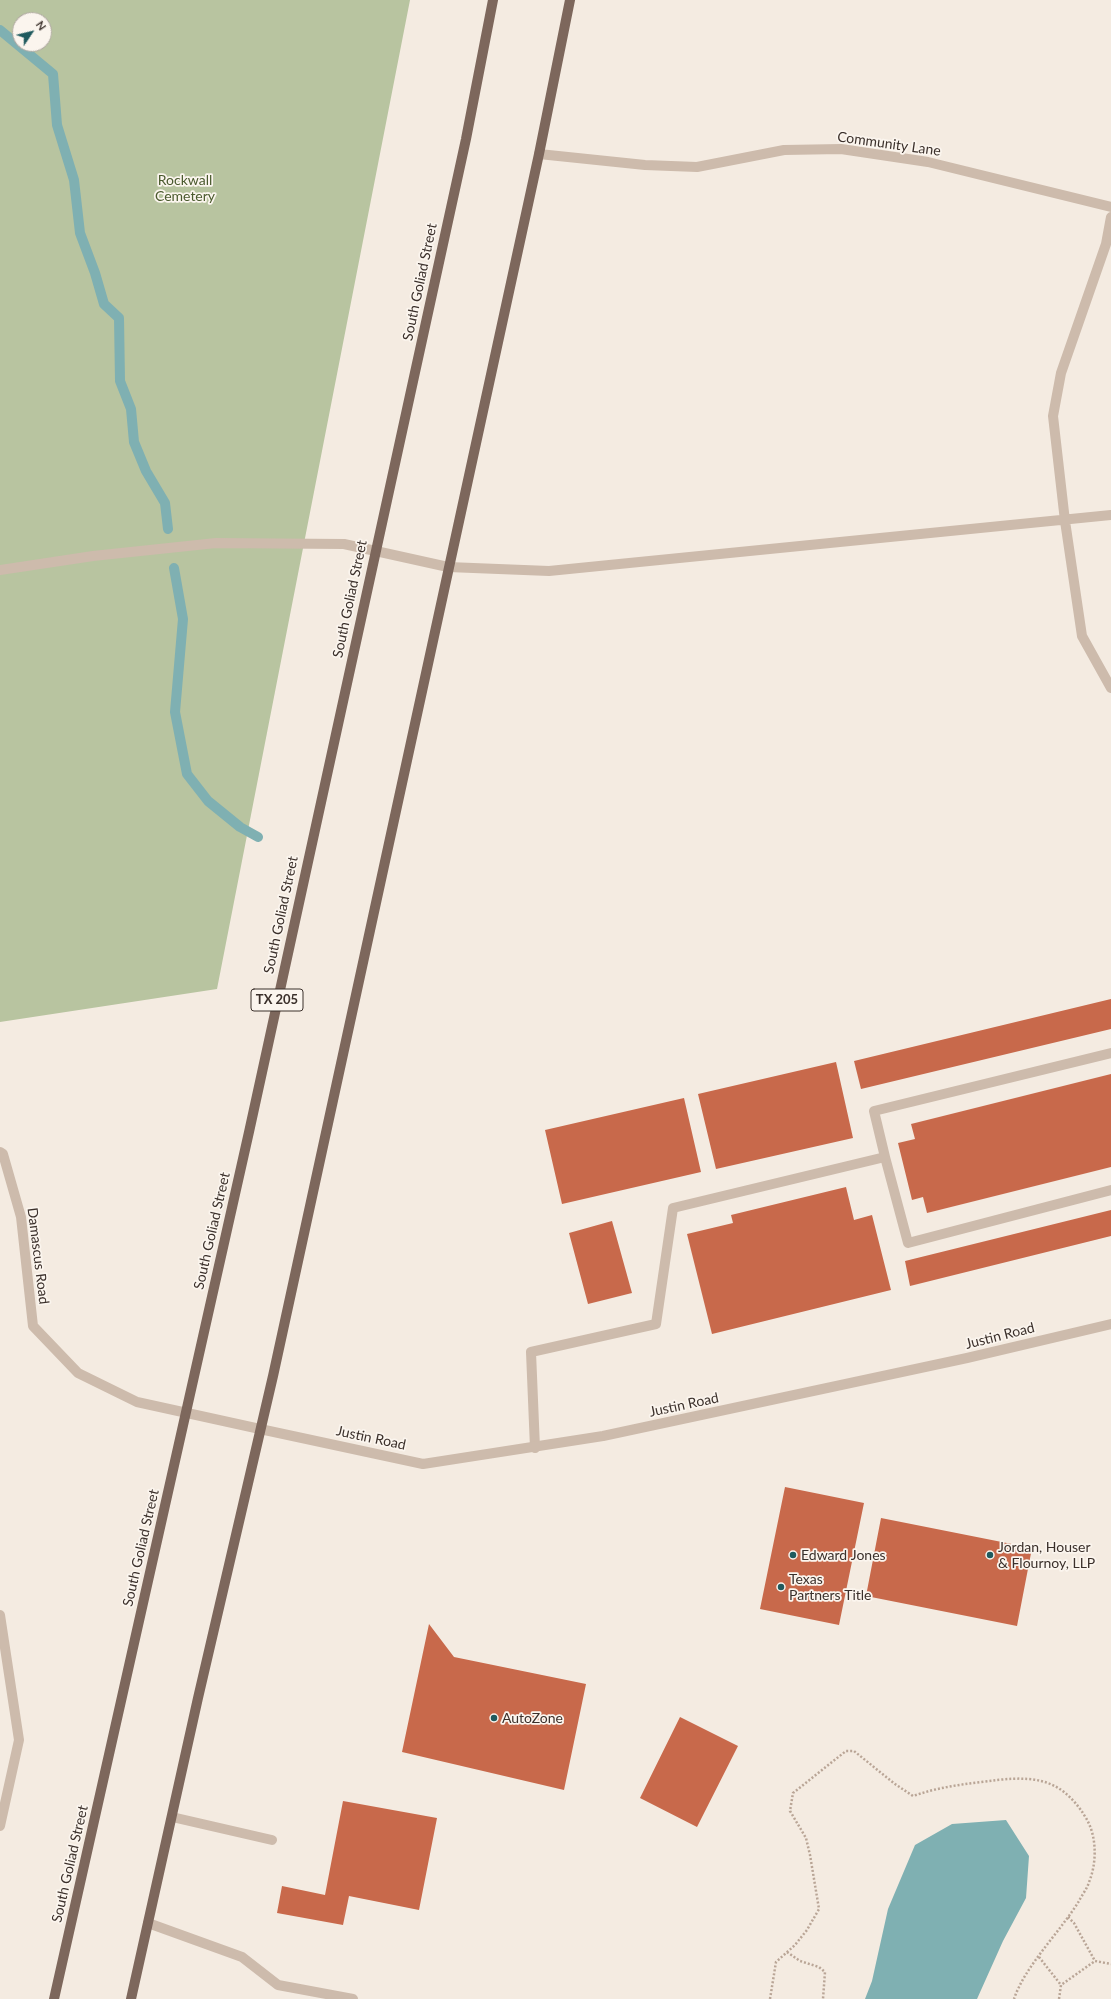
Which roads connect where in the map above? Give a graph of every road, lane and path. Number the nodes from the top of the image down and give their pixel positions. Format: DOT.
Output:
graph roads {
  1 [pos="493,0"];
  2 [pos="570,0"];
  3 [pos="539,154"];
  4 [pos="1111,207"];
  5 [pos="1111,217"];
  6 [pos="1111,515"];
  7 [pos="1065,521"];
  8 [pos="375,550"];
  9 [pos="448,567"];
  10 [pos="0,570"];
  11 [pos="1111,688"];
  12 [pos="1111,1053"];
  13 [pos="0,1152"];
  14 [pos="885,1157"];
  15 [pos="1111,1190"];
  16 [pos="1111,1324"];
  17 [pos="185,1412"];
  18 [pos="260,1429"];
  19 [pos="535,1448"];
  20 [pos="0,1615"];
  21 [pos="172,1817"];
  22 [pos="0,1826"];
  23 [pos="272,1840"];
  24 [pos="1068,1917"];
  25 [pos="148,1923"];
  26 [pos="787,1952"];
  27 [pos="1039,1957"];
  28 [pos="1096,1961"];
  29 [pos="1111,1964"];
  30 [pos="1061,1985"];
  31 [pos="54,1999"];
  32 [pos="131,1999"];
  33 [pos="353,1999"];
  34 [pos="770,1999"];
  35 [pos="823,1999"];
  36 [pos="1014,1999"];
  37 [pos="1059,1999"];
  1 -- 8 [label="main road, South Goliad Street / TX 205"];
  2 -- 3 [label="main road"];
  3 -- 4 [label="street, Community Lane"];
  3 -- 9 [label="main road"];
  5 -- 7 [label="street"];
  6 -- 7 [label="street"];
  7 -- 9 [label="street"];
  7 -- 11 [label="street"];
  8 -- 9 [label="street"];
  8 -- 10 [label="street"];
  8 -- 17 [label="main road, South Goliad Street / TX 205"];
  9 -- 18 [label="main road"];
  12 -- 14 [label="street"];
  13 -- 17 [label="street, Damascus Road"];
  14 -- 15 [label="street"];
  14 -- 19 [label="street"];
  16 -- 19 [label="street, Justin Road"];
  17 -- 18 [label="street, Damascus Road"];
  17 -- 31 [label="main road, South Goliad Street / TX 205"];
  18 -- 19 [label="street, Justin Road"];
  18 -- 21 [label="main road"];
  20 -- 22 [label="street"];
  21 -- 23 [label="street"];
  21 -- 25 [label="main road"];
  24 -- 26 [label="path"];
  24 -- 27 [label="path"];
  24 -- 28 [label="path"];
  25 -- 32 [label="main road"];
  25 -- 33 [label="street"];
  26 -- 34 [label="path"];
  26 -- 35 [label="path"];
  27 -- 30 [label="path"];
  27 -- 36 [label="path"];
  28 -- 29 [label="path"];
  28 -- 30 [label="path"];
  30 -- 37 [label="path"];
}
